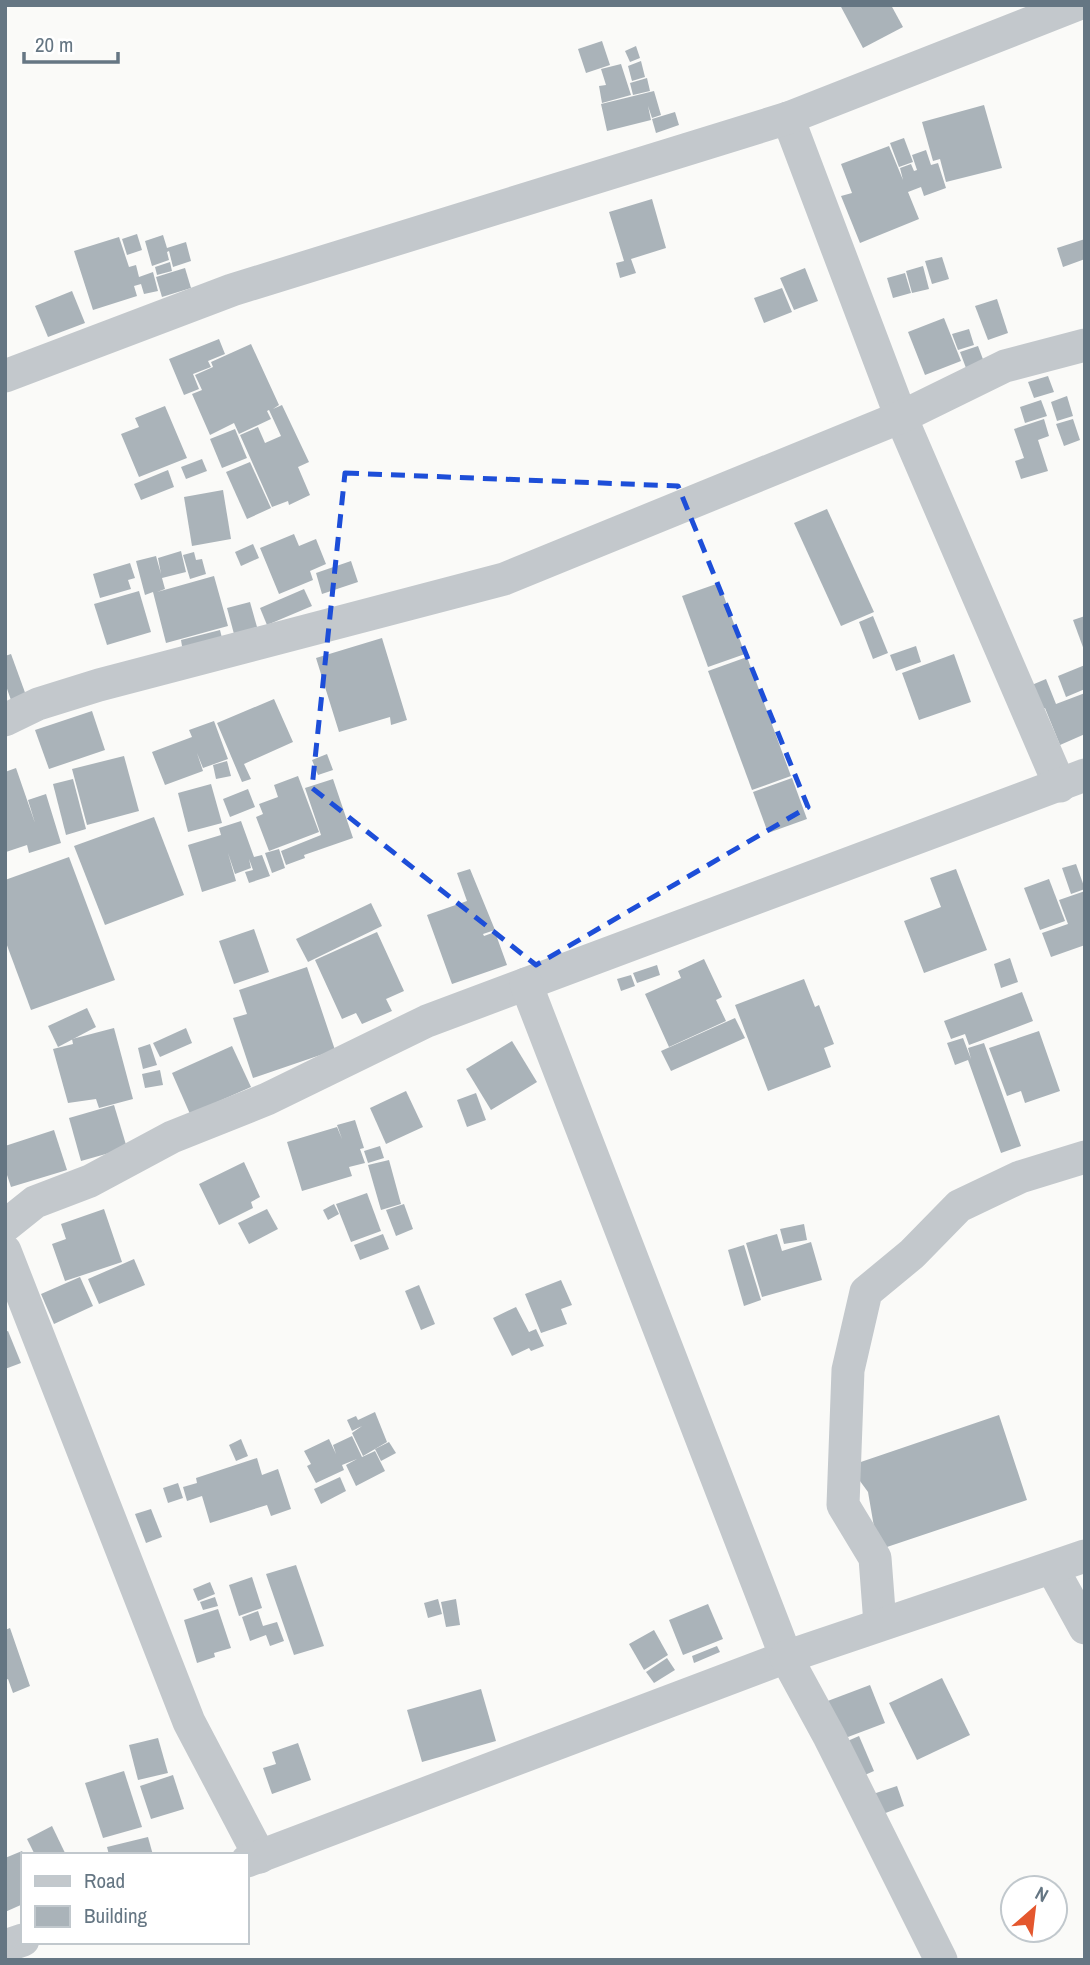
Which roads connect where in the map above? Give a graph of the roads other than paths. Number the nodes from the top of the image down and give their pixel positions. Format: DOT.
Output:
graph roads {
  1 [pos="1076,5"];
  2 [pos="788,118"];
  3 [pos="1085,345"];
  4 [pos="5,376"];
  5 [pos="901,417"];
  6 [pos="5,720"];
  7 [pos="1073,781"];
  8 [pos="526,984"];
  9 [pos="1085,1157"];
  10 [pos="5,1226"];
  11 [pos="5,1251"];
  12 [pos="1085,1556"];
  13 [pos="1052,1568"];
  14 [pos="880,1624"];
  15 [pos="1085,1628"];
  16 [pos="786,1657"];
  17 [pos="253,1859"];
  18 [pos="941,1960"];
  1 -- 2 [label="street"];
  2 -- 4 [label="street"];
  2 -- 5 [label="street"];
  3 -- 5 [label="street"];
  5 -- 6 [label="street"];
  5 -- 7 [label="street"];
  7 -- 8 [label="street"];
  8 -- 10 [label="street"];
  8 -- 16 [label="street"];
  9 -- 14 [label="street"];
  11 -- 17 [label="street"];
  12 -- 13 [label="street"];
  13 -- 14 [label="street"];
  13 -- 15 [label="street"];
  14 -- 16 [label="street"];
  16 -- 17 [label="street"];
  16 -- 18 [label="street"];
}
